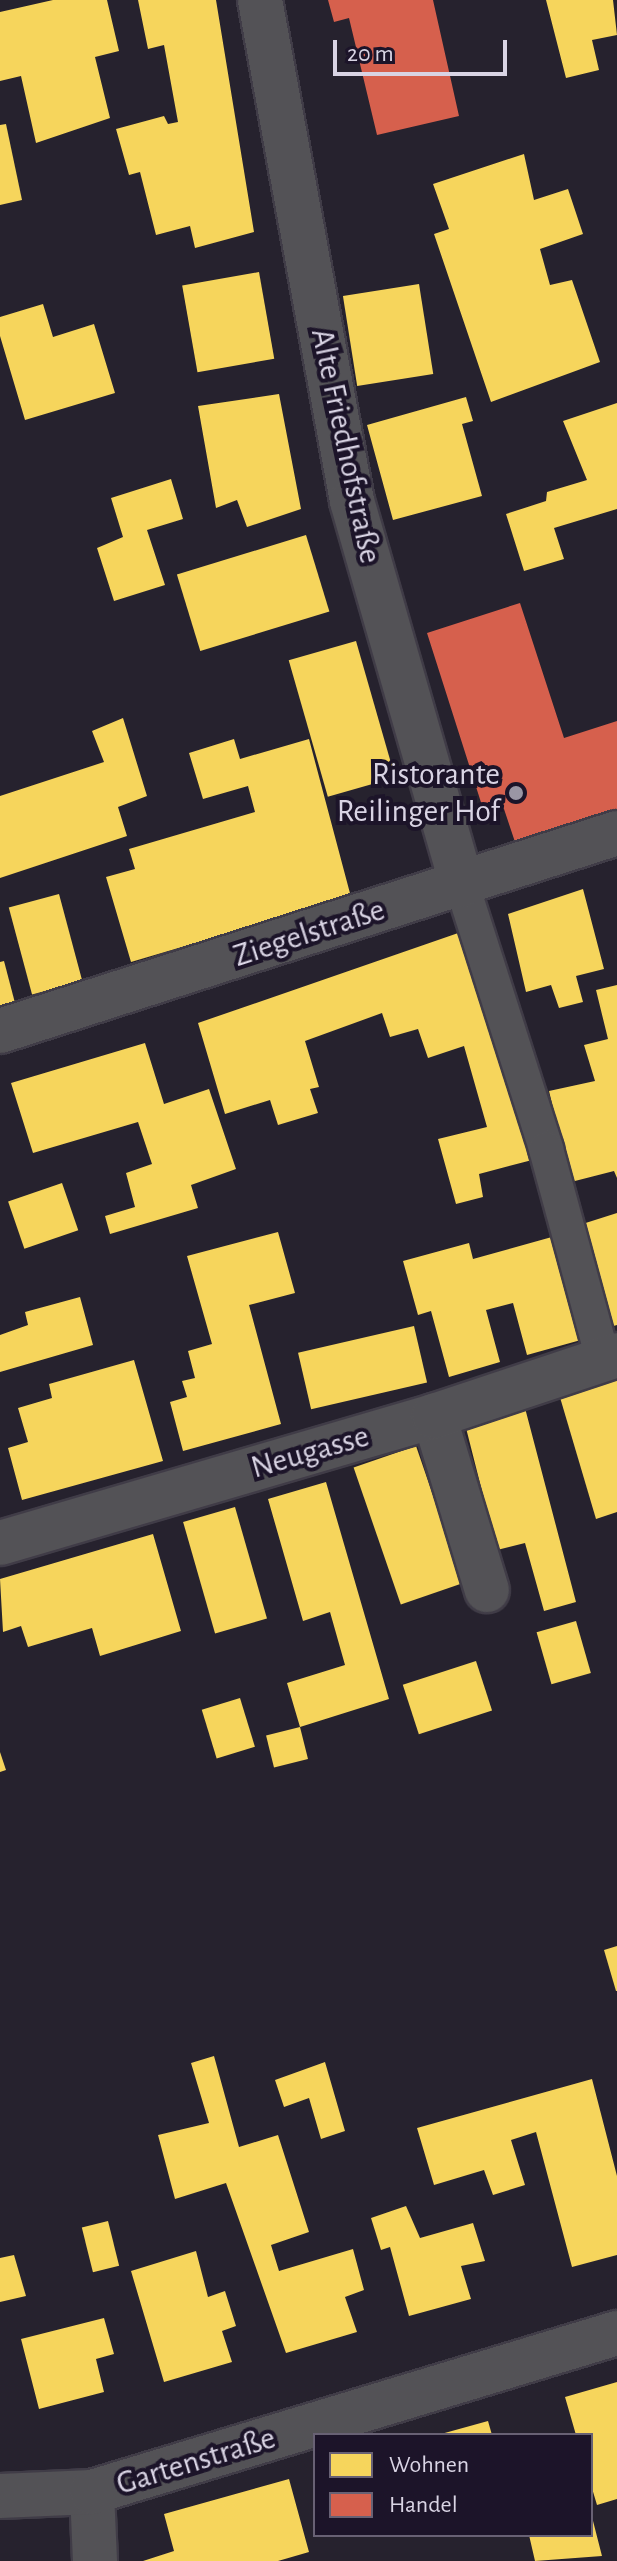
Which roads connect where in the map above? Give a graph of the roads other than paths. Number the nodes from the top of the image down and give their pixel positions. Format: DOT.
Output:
graph roads {
  1 [pos="260,0"];
  2 [pos="617,833"];
  3 [pos="462,885"];
  4 [pos="0,1031"];
  5 [pos="610,1357"];
  6 [pos="434,1416"];
  7 [pos="0,1543"];
  8 [pos="487,1590"];
  9 [pos="617,2333"];
  10 [pos="92,2492"];
  11 [pos="0,2496"];
  12 [pos="95,2561"];
  1 -- 3 [label="street, Alte Friedhofstraße"];
  2 -- 3 [label="street, Ziegelstraße"];
  3 -- 4 [label="street, Ziegelstraße"];
  3 -- 5 [label="lane"];
  5 -- 6 [label="street, Neugasse"];
  6 -- 7 [label="street, Neugasse"];
  6 -- 8 [label="street"];
  9 -- 10 [label="street, Gartenstraße"];
  10 -- 11 [label="street, Gartenstraße"];
  10 -- 12 [label="street"];
}
